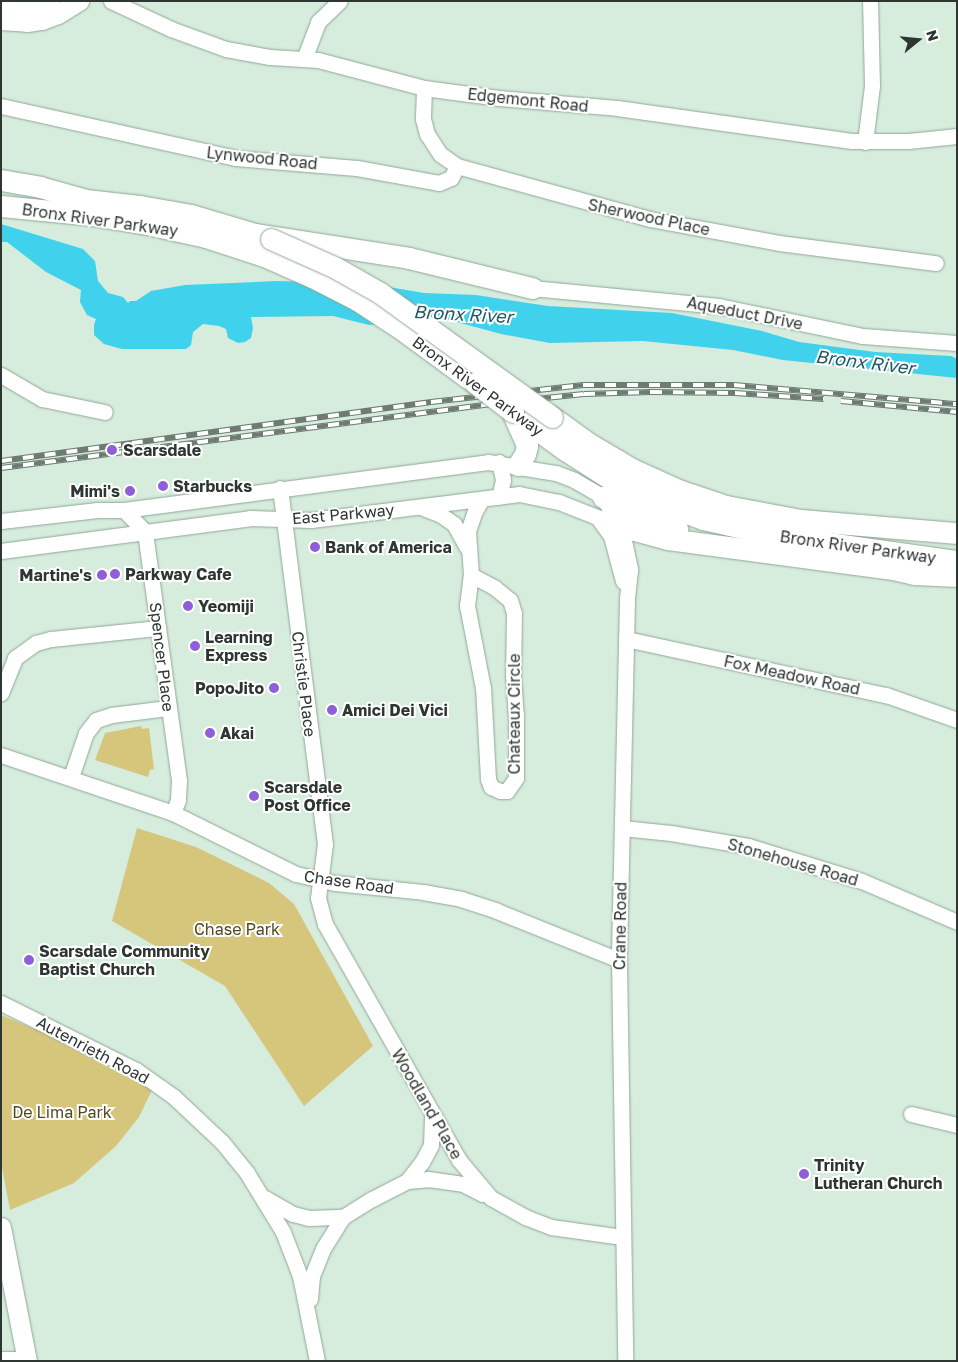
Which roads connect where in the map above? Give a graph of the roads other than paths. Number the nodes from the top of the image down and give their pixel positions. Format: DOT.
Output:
graph roads {
  1 [pos="50,1"];
  2 [pos="79,1"];
  3 [pos="110,1"];
  4 [pos="340,1"];
  5 [pos="870,1"];
  6 [pos="1,9"];
  7 [pos="1,20"];
  8 [pos="304,59"];
  9 [pos="424,88"];
  10 [pos="1,106"];
  11 [pos="957,136"];
  12 [pos="865,142"];
  13 [pos="457,166"];
  14 [pos="1,180"];
  15 [pos="1,192"];
  16 [pos="90,201"];
  17 [pos="1,206"];
  18 [pos="263,243"];
  19 [pos="936,264"];
  20 [pos="532,288"];
  21 [pos="957,342"];
  22 [pos="1,375"];
  23 [pos="105,412"];
  24 [pos="518,418"];
  25 [pos="509,464"];
  26 [pos="280,488"];
  27 [pos="506,496"];
  28 [pos="482,499"];
  29 [pos="157,505"];
  30 [pos="420,507"];
  31 [pos="600,507"];
  32 [pos="124,510"];
  33 [pos="284,520"];
  34 [pos="1,521"];
  35 [pos="620,526"];
  36 [pos="162,530"];
  37 [pos="145,532"];
  38 [pos="957,533"];
  39 [pos="728,546"];
  40 [pos="468,549"];
  41 [pos="1,551"];
  42 [pos="955,563"];
  43 [pos="471,575"];
  44 [pos="627,600"];
  45 [pos="158,628"];
  46 [pos="626,638"];
  47 [pos="1,693"];
  48 [pos="168,708"];
  49 [pos="957,720"];
  50 [pos="1,755"];
  51 [pos="71,777"];
  52 [pos="173,813"];
  53 [pos="622,828"];
  54 [pos="319,880"];
  55 [pos="957,922"];
  56 [pos="618,960"];
  57 [pos="1,1003"];
  58 [pos="910,1114"];
  59 [pos="432,1115"];
  60 [pos="957,1125"];
  61 [pos="407,1181"];
  62 [pos="262,1196"];
  63 [pos="491,1198"];
  64 [pos="343,1217"];
  65 [pos="1,1227"];
  66 [pos="622,1237"];
  67 [pos="309,1314"];
  68 [pos="1,1359"];
  69 [pos="27,1360"];
  70 [pos="317,1361"];
  71 [pos="625,1361"];
  1 -- 6 [label="main road"];
  2 -- 7 [label="main road"];
  3 -- 8 [label="street, Edgemont Road"];
  4 -- 8 [label="street"];
  5 -- 12 [label="street"];
  8 -- 9 [label="street, Edgemont Road"];
  9 -- 12 [label="street, Edgemont Road"];
  9 -- 13 [label="street, Sherwood Place"];
  10 -- 13 [label="street, Lynwood Road"];
  11 -- 12 [label="street, Edgemont Road"];
  13 -- 19 [label="street, Sherwood Place"];
  14 -- 16 [label="highway"];
  15 -- 16 [label="highway, Bronx River Parkway"];
  16 -- 18 [label="highway, Bronx River Parkway"];
  17 -- 18 [label="highway, Bronx River Parkway"];
  18 -- 20 [label="highway"];
  18 -- 24 [label="highway, Bronx River Parkway, bridge"];
  18 -- 38 [label="highway, Bronx River Parkway, bridge"];
  20 -- 21 [label="street, Aqueduct Drive"];
  22 -- 23 [label="street"];
  24 -- 25 [label="highway"];
  24 -- 42 [label="highway, Bronx River Parkway"];
  25 -- 26 [label="street, East Parkway"];
  25 -- 27 [label="street"];
  25 -- 31 [label="street, East Parkway"];
  26 -- 29 [label="street, East Parkway"];
  26 -- 33 [label="street, Christie Place"];
  27 -- 28 [label="street, East Parkway"];
  27 -- 31 [label="street, East Parkway"];
  28 -- 30 [label="street, East Parkway"];
  28 -- 40 [label="street, Chateaux Circle"];
  29 -- 32 [label="street, East Parkway"];
  29 -- 36 [label="street"];
  30 -- 33 [label="street, East Parkway"];
  30 -- 40 [label="street, Chateaux Circle"];
  31 -- 35 [label="street, Crane Road"];
  31 -- 39 [label="highway"];
  31 -- 44 [label="street"];
  32 -- 34 [label="street, East Parkway"];
  32 -- 37 [label="street"];
  33 -- 36 [label="street, East Parkway"];
  33 -- 54 [label="street, Christie Place"];
  35 -- 39 [label="highway"];
  35 -- 44 [label="street, Crane Road"];
  36 -- 37 [label="street, East Parkway"];
  37 -- 41 [label="street, East Parkway"];
  37 -- 45 [label="street, Spencer Place"];
  39 -- 42 [label="highway"];
  40 -- 43 [label="street, Chateaux Circle"];
  43 -- 43 [label="street, Chateaux Circle"];
  44 -- 46 [label="street, Crane Road"];
  45 -- 47 [label="street"];
  45 -- 48 [label="street, Spencer Place"];
  46 -- 49 [label="street, Fox Meadow Road"];
  46 -- 53 [label="street, Crane Road"];
  48 -- 51 [label="street"];
  48 -- 52 [label="street, Spencer Place"];
  50 -- 51 [label="street, Chase Road"];
  51 -- 52 [label="street, Chase Road"];
  52 -- 54 [label="street, Chase Road"];
  53 -- 55 [label="street, Stonehouse Road"];
  53 -- 56 [label="street, Crane Road"];
  54 -- 56 [label="street, Chase Road"];
  54 -- 59 [label="street, Woodland Place"];
  56 -- 66 [label="street, Crane Road"];
  57 -- 62 [label="street, Autenrieth Road"];
  58 -- 60 [label="street"];
  59 -- 61 [label="street"];
  59 -- 63 [label="street, Woodland Place"];
  61 -- 63 [label="street"];
  61 -- 64 [label="street"];
  62 -- 64 [label="street"];
  62 -- 67 [label="street, Autenrieth Road"];
  63 -- 66 [label="street, Woodland Place"];
  64 -- 67 [label="street"];
  65 -- 69 [label="main road"];
  66 -- 71 [label="street, Crane Road"];
  67 -- 70 [label="street, Autenrieth Road"];
  68 -- 69 [label="street"];
}
